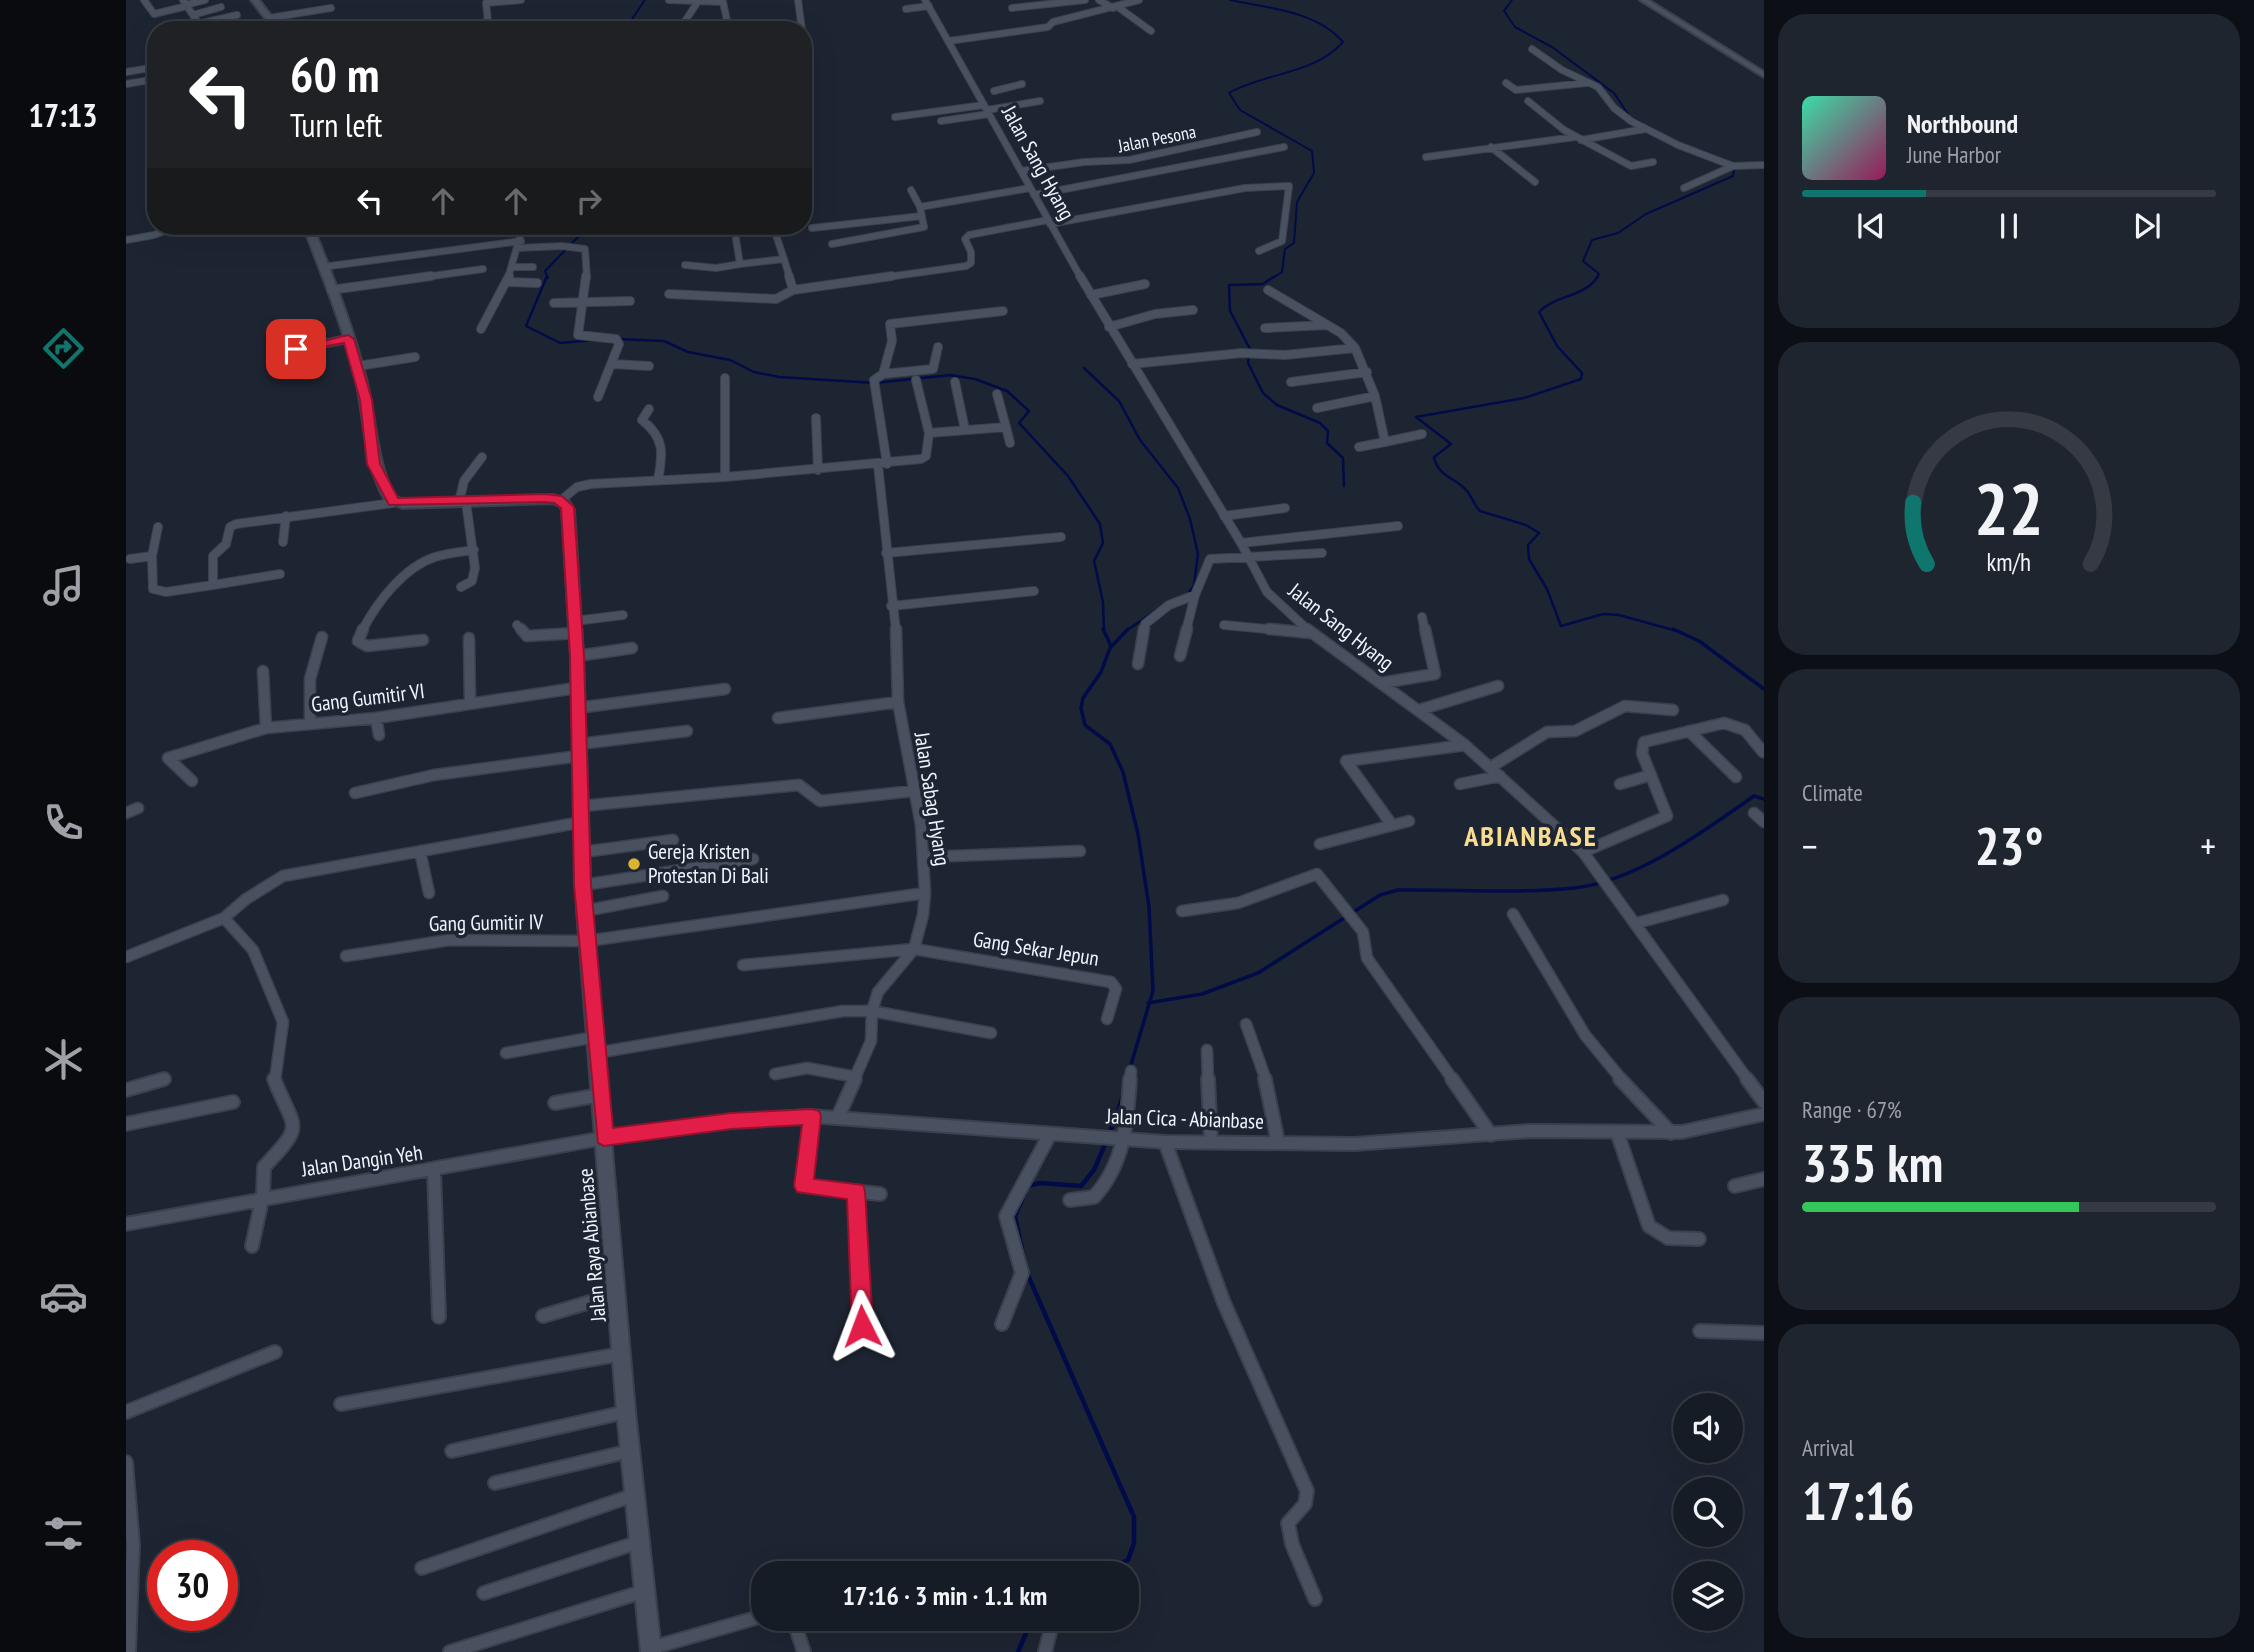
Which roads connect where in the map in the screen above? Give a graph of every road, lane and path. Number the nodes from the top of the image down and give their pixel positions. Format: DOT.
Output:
graph roads {
  1 [pos="144,0"];
  2 [pos="205,0"];
  3 [pos="255,0"];
  4 [pos="521,0"];
  5 [pos="699,0"];
  6 [pos="798,0"];
  7 [pos="1084,0"];
  8 [pos="1100,0"];
  9 [pos="1139,0"];
  10 [pos="1643,0"];
  11 [pos="668,3"];
  12 [pos="927,3"];
  13 [pos="185,4"];
  14 [pos="1117,5"];
  15 [pos="221,7"];
  16 [pos="331,8"];
  17 [pos="1012,8"];
  18 [pos="906,9"];
  19 [pos="192,15"];
  20 [pos="237,15"];
  21 [pos="196,21"];
  22 [pos="218,21"];
  23 [pos="271,21"];
  24 [pos="284,21"];
  25 [pos="488,21"];
  26 [pos="685,21"];
  27 [pos="728,21"];
  28 [pos="801,21"];
  29 [pos="1151,31"];
  30 [pos="949,41"];
  31 [pos="1532,49"];
  32 [pos="147,68"];
  33 [pos="126,72"];
  34 [pos="1764,75"];
  35 [pos="147,80"];
  36 [pos="1506,83"];
  37 [pos="1590,83"];
  38 [pos="126,84"];
  39 [pos="1022,84"];
  40 [pos="994,91"];
  41 [pos="1040,101"];
  42 [pos="1528,101"];
  43 [pos="987,110"];
  44 [pos="895,117"];
  45 [pos="941,121"];
  46 [pos="1646,129"];
  47 [pos="1257,132"];
  48 [pos="1578,138"];
  49 [pos="1284,147"];
  50 [pos="1491,147"];
  51 [pos="1426,157"];
  52 [pos="1653,162"];
  53 [pos="1764,165"];
  54 [pos="1733,166"];
  55 [pos="1020,171"];
  56 [pos="1535,182"];
  57 [pos="1684,188"];
  58 [pos="911,190"];
  59 [pos="1032,191"];
  60 [pos="920,207"];
  61 [pos="922,216"];
  62 [pos="1049,222"];
  63 [pos="812,228"];
  64 [pos="154,235"];
  65 [pos="312,235"];
  66 [pos="522,235"];
  67 [pos="776,235"];
  68 [pos="736,239"];
  69 [pos="126,240"];
  70 [pos="832,244"];
  71 [pos="519,245"];
  72 [pos="1259,251"];
  73 [pos="784,259"];
  74 [pos="740,264"];
  75 [pos="685,265"];
  76 [pos="322,267"];
  77 [pos="513,267"];
  78 [pos="533,267"];
  79 [pos="483,269"];
  80 [pos="507,282"];
  81 [pos="537,283"];
  82 [pos="1145,284"];
  83 [pos="331,290"];
  84 [pos="793,290"];
  85 [pos="1268,290"];
  86 [pos="669,294"];
  87 [pos="1091,295"];
  88 [pos="631,301"];
  89 [pos="554,303"];
  90 [pos="582,303"];
  91 [pos="1193,310"];
  92 [pos="1003,312"];
  93 [pos="1327,325"];
  94 [pos="1109,327"];
  95 [pos="1265,328"];
  96 [pos="481,329"];
  97 [pos="348,339"];
  98 [pos="939,347"];
  99 [pos="1354,348"];
  100 [pos="296,349"];
  101 [pos="415,357"];
  102 [pos="612,364"];
  103 [pos="1132,364"];
  104 [pos="358,366"];
  105 [pos="649,366"];
  106 [pos="1367,372"];
  107 [pos="883,374"];
  108 [pos="725,378"];
  109 [pos="916,380"];
  110 [pos="955,382"];
  111 [pos="1292,382"];
  112 [pos="997,394"];
  113 [pos="1375,396"];
  114 [pos="598,397"];
  115 [pos="1317,408"];
  116 [pos="649,409"];
  117 [pos="816,418"];
  118 [pos="1006,427"];
  119 [pos="965,430"];
  120 [pos="929,433"];
  121 [pos="1422,434"];
  122 [pos="1385,442"];
  123 [pos="1010,443"];
  124 [pos="1359,447"];
  125 [pos="482,457"];
  126 [pos="882,464"];
  127 [pos="818,470"];
  128 [pos="725,477"];
  129 [pos="658,480"];
  130 [pos="560,500"];
  131 [pos="463,502"];
  132 [pos="393,503"];
  133 [pos="1285,508"];
  134 [pos="286,516"];
  135 [pos="1224,516"];
  136 [pos="1398,526"];
  137 [pos="158,527"];
  138 [pos="1061,537"];
  139 [pos="283,542"];
  140 [pos="1241,543"];
  141 [pos="474,550"];
  142 [pos="886,553"];
  143 [pos="1322,553"];
  144 [pos="152,556"];
  145 [pos="1247,556"];
  146 [pos="130,559"];
  147 [pos="280,574"];
  148 [pos="214,585"];
  149 [pos="461,587"];
  150 [pos="1034,591"];
  151 [pos="1195,595"];
  152 [pos="891,606"];
  153 [pos="623,615"];
  154 [pos="1422,617"];
  155 [pos="517,625"];
  156 [pos="1224,625"];
  157 [pos="576,627"];
  158 [pos="1311,632"];
  159 [pos="322,637"];
  160 [pos="469,638"];
  161 [pos="423,640"];
  162 [pos="632,648"];
  163 [pos="577,656"];
  164 [pos="1180,656"];
  165 [pos="1138,664"];
  166 [pos="263,671"];
  167 [pos="1381,683"];
  168 [pos="1498,686"];
  169 [pos="576,688"];
  170 [pos="725,689"];
  171 [pos="470,702"];
  172 [pos="898,702"];
  173 [pos="578,709"];
  174 [pos="1419,710"];
  175 [pos="1673,710"];
  176 [pos="376,718"];
  177 [pos="778,718"];
  178 [pos="310,723"];
  179 [pos="266,728"];
  180 [pos="1689,731"];
  181 [pos="687,732"];
  182 [pos="379,734"];
  183 [pos="1465,745"];
  184 [pos="579,750"];
  185 [pos="1763,752"];
  186 [pos="1491,767"];
  187 [pos="1651,775"];
  188 [pos="1500,776"];
  189 [pos="1735,777"];
  190 [pos="192,782"];
  191 [pos="1460,784"];
  192 [pos="1620,784"];
  193 [pos="913,791"];
  194 [pos="355,793"];
  195 [pos="138,808"];
  196 [pos="1754,813"];
  197 [pos="126,814"];
  198 [pos="582,814"];
  199 [pos="1409,821"];
  200 [pos="1764,822"];
  201 [pos="1392,825"];
  202 [pos="673,840"];
  203 [pos="1320,844"];
  204 [pos="420,851"];
  205 [pos="1080,851"];
  206 [pos="583,852"];
  207 [pos="1583,852"];
  208 [pos="924,857"];
  209 [pos="753,859"];
  210 [pos="583,885"];
  211 [pos="429,892"];
  212 [pos="926,893"];
  213 [pos="663,896"];
  214 [pos="1724,900"];
  215 [pos="584,911"];
  216 [pos="1182,911"];
  217 [pos="1513,914"];
  218 [pos="225,918"];
  219 [pos="1636,923"];
  220 [pos="587,941"];
  221 [pos="914,949"];
  222 [pos="346,956"];
  223 [pos="126,957"];
  224 [pos="743,965"];
  225 [pos="872,1011"];
  226 [pos="1107,1019"];
  227 [pos="1246,1024"];
  228 [pos="990,1033"];
  229 [pos="595,1045"];
  230 [pos="1207,1050"];
  231 [pos="506,1053"];
  232 [pos="1131,1071"];
  233 [pos="775,1074"];
  234 [pos="856,1077"];
  235 [pos="164,1079"];
  236 [pos="126,1090"];
  237 [pos="600,1095"];
  238 [pos="233,1102"];
  239 [pos="1764,1102"];
  240 [pos="555,1103"];
  241 [pos="1764,1114"];
  242 [pos="812,1116"];
  243 [pos="838,1117"];
  244 [pos="126,1124"];
  245 [pos="1617,1132"];
  246 [pos="1671,1133"];
  247 [pos="1050,1134"];
  248 [pos="1491,1135"];
  249 [pos="1095,1137"];
  250 [pos="604,1138"];
  251 [pos="1122,1139"];
  252 [pos="1165,1142"];
  253 [pos="1211,1142"];
  254 [pos="1278,1142"];
  255 [pos="434,1170"];
  256 [pos="1764,1179"];
  257 [pos="1735,1186"];
  258 [pos="856,1191"];
  259 [pos="880,1194"];
  260 [pos="263,1195"];
  261 [pos="1070,1200"];
  262 [pos="126,1224"];
  263 [pos="1699,1239"];
  264 [pos="252,1246"];
  265 [pos="617,1294"];
  266 [pos="543,1316"];
  267 [pos="439,1317"];
  268 [pos="1002,1324"];
  269 [pos="862,1326"];
  270 [pos="1700,1331"];
  271 [pos="1764,1333"];
  272 [pos="275,1352"];
  273 [pos="621,1354"];
  274 [pos="341,1404"];
  275 [pos="126,1412"];
  276 [pos="626,1412"];
  277 [pos="452,1451"];
  278 [pos="630,1451"];
  279 [pos="126,1462"];
  280 [pos="495,1483"];
  281 [pos="634,1495"];
  282 [pos="639,1542"];
  283 [pos="130,1546"];
  284 [pos="422,1568"];
  285 [pos="130,1587"];
  286 [pos="645,1591"];
  287 [pos="484,1593"];
  288 [pos="1315,1600"];
  289 [pos="751,1620"];
  290 [pos="797,1631"];
  291 [pos="1050,1631"];
  292 [pos="651,1650"];
  293 [pos="129,1652"];
  294 [pos="450,1652"];
  295 [pos="804,1652"];
  296 [pos="1045,1652"];
  1 -- 13 [label="street"];
  2 -- 13 [label="street"];
  3 -- 23 [label="main road"];
  4 -- 25 [label="street"];
  5 -- 11 [label="street"];
  5 -- 26 [label="street"];
  5 -- 27 [label="street"];
  6 -- 28 [label="street"];
  7 -- 17 [label="street"];
  8 -- 14 [label="street"];
  9 -- 14 [label="street"];
  10 -- 34 [label="street"];
  12 -- 18 [label="street"];
  12 -- 30 [label="street, Jalan Sang Hyang"];
  13 -- 19 [label="street"];
  14 -- 29 [label="street"];
  14 -- 30 [label="street"];
  15 -- 19 [label="street"];
  16 -- 24 [label="street"];
  19 -- 21 [label="street"];
  20 -- 22 [label="street"];
  30 -- 43 [label="street, Jalan Sang Hyang"];
  31 -- 37 [label="street"];
  32 -- 33 [label="street"];
  35 -- 38 [label="street"];
  36 -- 37 [label="street"];
  37 -- 46 [label="street"];
  39 -- 40 [label="street"];
  41 -- 43 [label="street"];
  42 -- 48 [label="street"];
  43 -- 44 [label="street"];
  43 -- 45 [label="street"];
  43 -- 55 [label="street, Jalan Sang Hyang"];
  46 -- 48 [label="street"];
  46 -- 54 [label="street"];
  47 -- 55 [label="street, Jalan Pesona"];
  48 -- 50 [label="street"];
  48 -- 52 [label="street"];
  49 -- 59 [label="street"];
  50 -- 51 [label="street"];
  50 -- 56 [label="street"];
  53 -- 54 [label="street"];
  54 -- 57 [label="street"];
  55 -- 59 [label="street, Jalan Sang Hyang"];
  58 -- 60 [label="street"];
  59 -- 60 [label="street"];
  59 -- 62 [label="street, Jalan Sang Hyang"];
  60 -- 61 [label="street"];
  61 -- 63 [label="street"];
  61 -- 70 [label="street"];
  62 -- 72 [label="street"];
  62 -- 84 [label="street"];
  62 -- 87 [label="street, Jalan Sang Hyang"];
  64 -- 69 [label="street"];
  65 -- 76 [label="main road"];
  66 -- 71 [label="street"];
  67 -- 73 [label="street"];
  68 -- 74 [label="street"];
  71 -- 76 [label="street"];
  71 -- 77 [label="street"];
  71 -- 90 [label="street"];
  73 -- 74 [label="street"];
  73 -- 84 [label="street"];
  74 -- 75 [label="street"];
  76 -- 83 [label="main road"];
  77 -- 78 [label="street"];
  77 -- 80 [label="street"];
  79 -- 83 [label="street"];
  80 -- 81 [label="street"];
  80 -- 96 [label="street"];
  82 -- 87 [label="street"];
  83 -- 97 [label="main road"];
  84 -- 86 [label="street"];
  85 -- 93 [label="street"];
  87 -- 94 [label="street, Jalan Sang Hyang"];
  88 -- 90 [label="street"];
  89 -- 90 [label="street"];
  90 -- 102 [label="street"];
  91 -- 94 [label="street"];
  92 -- 107 [label="street"];
  93 -- 95 [label="street"];
  93 -- 99 [label="street"];
  94 -- 103 [label="street, Jalan Sang Hyang"];
  97 -- 100 [label="street"];
  97 -- 104 [label="main road"];
  98 -- 107 [label="street"];
  99 -- 103 [label="street"];
  99 -- 106 [label="street"];
  101 -- 104 [label="street"];
  102 -- 105 [label="street"];
  102 -- 114 [label="street"];
  103 -- 135 [label="street, Jalan Sang Hyang"];
  104 -- 132 [label="main road"];
  106 -- 111 [label="street"];
  106 -- 113 [label="street"];
  107 -- 126 [label="street, Jalan Sabag Hyang"];
  108 -- 128 [label="street"];
  109 -- 120 [label="street"];
  110 -- 119 [label="street"];
  112 -- 118 [label="street"];
  113 -- 115 [label="street"];
  113 -- 122 [label="street"];
  116 -- 129 [label="street"];
  117 -- 127 [label="street"];
  118 -- 119 [label="street"];
  118 -- 123 [label="street"];
  119 -- 120 [label="street"];
  120 -- 126 [label="street"];
  121 -- 122 [label="street"];
  122 -- 124 [label="street"];
  125 -- 131 [label="street"];
  126 -- 127 [label="street"];
  126 -- 142 [label="street, Jalan Sabag Hyang"];
  127 -- 128 [label="street"];
  128 -- 129 [label="street"];
  129 -- 130 [label="street"];
  130 -- 131 [label="main road"];
  130 -- 157 [label="main road, Jalan Raya Abianbase"];
  131 -- 132 [label="main road"];
  131 -- 141 [label="street"];
  132 -- 134 [label="street"];
  133 -- 135 [label="street"];
  134 -- 139 [label="street"];
  134 -- 148 [label="street"];
  135 -- 140 [label="street, Jalan Sang Hyang"];
  136 -- 140 [label="street"];
  137 -- 144 [label="street"];
  138 -- 142 [label="street"];
  140 -- 145 [label="street, Jalan Sang Hyang"];
  141 -- 149 [label="street"];
  141 -- 161 [label="street"];
  142 -- 152 [label="street, Jalan Sabag Hyang"];
  143 -- 145 [label="street"];
  144 -- 146 [label="street"];
  144 -- 148 [label="street"];
  145 -- 151 [label="street"];
  145 -- 158 [label="street, Jalan Sang Hyang"];
  147 -- 148 [label="street"];
  150 -- 152 [label="street"];
  151 -- 164 [label="street"];
  151 -- 165 [label="street"];
  152 -- 172 [label="street, Jalan Sabag Hyang"];
  153 -- 157 [label="street"];
  154 -- 167 [label="street"];
  155 -- 157 [label="street"];
  156 -- 158 [label="street"];
  157 -- 163 [label="main road, Jalan Raya Abianbase"];
  158 -- 167 [label="street, Jalan Sang Hyang"];
  159 -- 178 [label="street"];
  160 -- 171 [label="street"];
  162 -- 163 [label="street"];
  163 -- 169 [label="main road, Jalan Raya Abianbase"];
  166 -- 179 [label="street"];
  167 -- 174 [label="street, Jalan Sang Hyang"];
  168 -- 174 [label="street"];
  169 -- 171 [label="street, Gang Gumitir VI"];
  169 -- 173 [label="main road, Jalan Raya Abianbase"];
  170 -- 173 [label="street"];
  171 -- 176 [label="street, Gang Gumitir VI"];
  172 -- 177 [label="street"];
  172 -- 193 [label="street, Jalan Sabag Hyang"];
  173 -- 184 [label="main road, Jalan Raya Abianbase"];
  174 -- 183 [label="street, Jalan Sang Hyang"];
  175 -- 186 [label="street"];
  176 -- 178 [label="street, Gang Gumitir VI"];
  176 -- 182 [label="street"];
  178 -- 179 [label="street, Gang Gumitir VI"];
  179 -- 190 [label="street, Gang Gumitir VI"];
  180 -- 185 [label="street"];
  180 -- 187 [label="street"];
  180 -- 189 [label="street"];
  181 -- 184 [label="street"];
  183 -- 186 [label="street, Jalan Sang Hyang"];
  183 -- 201 [label="street"];
  184 -- 194 [label="street"];
  184 -- 198 [label="main road, Jalan Raya Abianbase"];
  186 -- 188 [label="street, Jalan Sang Hyang"];
  187 -- 192 [label="street"];
  187 -- 207 [label="street"];
  188 -- 191 [label="street"];
  188 -- 207 [label="street, Jalan Sang Hyang"];
  193 -- 198 [label="street"];
  193 -- 208 [label="street, Jalan Sabag Hyang"];
  195 -- 197 [label="street"];
  196 -- 200 [label="street"];
  198 -- 204 [label="street"];
  198 -- 206 [label="main road, Jalan Raya Abianbase"];
  199 -- 201 [label="street"];
  201 -- 203 [label="street"];
  202 -- 206 [label="street"];
  204 -- 211 [label="street"];
  204 -- 218 [label="street"];
  205 -- 208 [label="street"];
  206 -- 210 [label="main road, Jalan Raya Abianbase"];
  207 -- 219 [label="street, Jalan Sang Hyang"];
  208 -- 212 [label="street, Jalan Sabag Hyang"];
  209 -- 210 [label="street"];
  210 -- 215 [label="main road, Jalan Raya Abianbase"];
  212 -- 220 [label="street, Gang Gumitir IV"];
  212 -- 221 [label="street, Jalan Sabag Hyang"];
  213 -- 215 [label="street"];
  214 -- 219 [label="street"];
  215 -- 220 [label="main road, Jalan Raya Abianbase"];
  216 -- 248 [label="street"];
  217 -- 246 [label="street"];
  218 -- 223 [label="street"];
  218 -- 260 [label="street"];
  219 -- 239 [label="street, Jalan Sang Hyang"];
  220 -- 222 [label="street, Gang Gumitir IV"];
  220 -- 229 [label="main road, Jalan Raya Abianbase"];
  221 -- 224 [label="street"];
  221 -- 225 [label="street, Jalan Sabag Hyang"];
  221 -- 226 [label="street, Gang Sekar Jepun"];
  225 -- 228 [label="street"];
  225 -- 229 [label="street"];
  225 -- 234 [label="street, Jalan Sabag Hyang"];
  227 -- 254 [label="street"];
  229 -- 231 [label="street"];
  229 -- 237 [label="main road, Jalan Raya Abianbase"];
  230 -- 253 [label="street"];
  232 -- 251 [label="street"];
  233 -- 234 [label="street"];
  234 -- 243 [label="street, Jalan Sabag Hyang"];
  235 -- 236 [label="street"];
  237 -- 240 [label="street"];
  237 -- 250 [label="main road, Jalan Raya Abianbase"];
  238 -- 244 [label="street"];
  241 -- 246 [label="street, Jalan Cica - Abianbase"];
  242 -- 243 [label="street, Jalan Cica - Abianbase"];
  242 -- 250 [label="street, Jalan Cica - Abianbase"];
  242 -- 258 [label="street"];
  243 -- 247 [label="street, Jalan Cica - Abianbase"];
  245 -- 246 [label="street, Jalan Cica - Abianbase"];
  245 -- 248 [label="street, Jalan Cica - Abianbase"];
  245 -- 263 [label="street"];
  247 -- 249 [label="street, Jalan Cica - Abianbase"];
  247 -- 268 [label="street"];
  248 -- 254 [label="street, Jalan Cica - Abianbase"];
  249 -- 251 [label="street, Jalan Cica - Abianbase"];
  250 -- 255 [label="street, Jalan Dangin Yeh"];
  250 -- 265 [label="main road, Jalan Raya Abianbase"];
  251 -- 252 [label="street, Jalan Cica - Abianbase"];
  251 -- 261 [label="street"];
  252 -- 253 [label="street, Jalan Cica - Abianbase"];
  252 -- 288 [label="street"];
  253 -- 254 [label="street, Jalan Cica - Abianbase"];
  255 -- 260 [label="street, Jalan Dangin Yeh"];
  255 -- 267 [label="street"];
  256 -- 257 [label="street"];
  258 -- 259 [label="street"];
  258 -- 269 [label="street"];
  260 -- 262 [label="street, Jalan Dangin Yeh"];
  260 -- 264 [label="street"];
  265 -- 266 [label="street"];
  265 -- 273 [label="main road, Jalan Raya Abianbase"];
  270 -- 271 [label="street"];
  272 -- 275 [label="street"];
  273 -- 274 [label="street"];
  273 -- 276 [label="main road, Jalan Raya Abianbase"];
  276 -- 277 [label="street"];
  276 -- 278 [label="main road, Jalan Raya Abianbase"];
  278 -- 280 [label="street"];
  278 -- 281 [label="main road, Jalan Raya Abianbase"];
  279 -- 283 [label="street"];
  281 -- 282 [label="main road, Jalan Raya Abianbase"];
  281 -- 284 [label="street"];
  282 -- 286 [label="main road, Jalan Raya Abianbase"];
  282 -- 287 [label="street"];
  283 -- 285 [label="street"];
  285 -- 293 [label="street"];
  286 -- 292 [label="main road, Jalan Raya Abianbase"];
  286 -- 294 [label="street"];
  289 -- 292 [label="street"];
  290 -- 295 [label="street"];
  291 -- 296 [label="street"];
}
